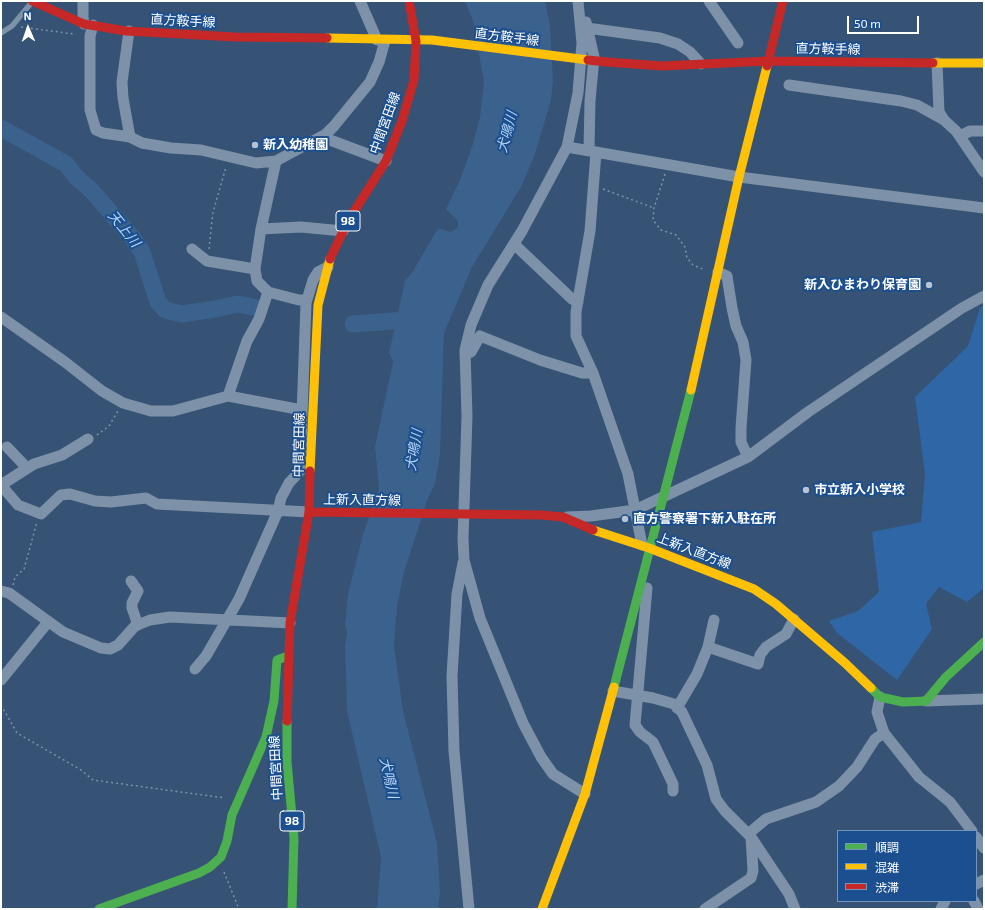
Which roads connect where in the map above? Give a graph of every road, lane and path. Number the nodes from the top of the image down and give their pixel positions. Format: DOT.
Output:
graph roads {
  1 [pos="32,1"];
  2 [pos="83,1"];
  3 [pos="360,1"];
  4 [pos="409,1"];
  5 [pos="570,1"];
  6 [pos="578,1"];
  7 [pos="583,1"];
  8 [pos="709,1"];
  9 [pos="783,1"];
  10 [pos="12,26"];
  11 [pos="587,28"];
  12 [pos="89,29"];
  13 [pos="129,31"];
  14 [pos="1,34"];
  15 [pos="381,40"];
  16 [pos="416,41"];
  17 [pos="738,43"];
  18 [pos="581,59"];
  19 [pos="768,61"];
  20 [pos="938,63"];
  21 [pos="984,63"];
  22 [pos="701,64"];
  23 [pos="789,85"];
  24 [pos="938,92"];
  25 [pos="917,105"];
  26 [pos="944,120"];
  27 [pos="984,131"];
  28 [pos="960,136"];
  29 [pos="130,137"];
  30 [pos="322,137"];
  31 [pos="567,147"];
  32 [pos="592,151"];
  33 [pos="228,155"];
  34 [pos="276,161"];
  35 [pos="386,161"];
  36 [pos="665,164"];
  37 [pos="984,172"];
  38 [pos="739,177"];
  39 [pos="593,186"];
  40 [pos="654,208"];
  41 [pos="984,208"];
  42 [pos="261,229"];
  43 [pos="343,230"];
  44 [pos="514,244"];
  45 [pos="192,249"];
  46 [pos="207,261"];
  47 [pos="328,267"];
  48 [pos="255,268"];
  49 [pos="718,272"];
  50 [pos="268,292"];
  51 [pos="984,296"];
  52 [pos="306,300"];
  53 [pos="578,302"];
  54 [pos="1,318"];
  55 [pos="465,354"];
  56 [pos="593,373"];
  57 [pos="228,396"];
  58 [pos="123,403"];
  59 [pos="302,410"];
  60 [pos="88,439"];
  61 [pos="7,447"];
  62 [pos="748,457"];
  63 [pos="27,468"];
  64 [pos="1,485"];
  65 [pos="662,499"];
  66 [pos="635,510"];
  67 [pos="278,511"];
  68 [pos="309,512"];
  69 [pos="39,513"];
  70 [pos="461,514"];
  71 [pos="563,517"];
  72 [pos="646,547"];
  73 [pos="464,560"];
  74 [pos="644,574"];
  75 [pos="131,581"];
  76 [pos="6,593"];
  77 [pos="794,619"];
  78 [pos="714,620"];
  79 [pos="226,621"];
  80 [pos="48,622"];
  81 [pos="290,623"];
  82 [pos="138,625"];
  83 [pos="984,642"];
  84 [pos="708,647"];
  85 [pos="288,656"];
  86 [pos="195,670"];
  87 [pos="1,680"];
  88 [pos="613,691"];
  89 [pos="636,696"];
  90 [pos="880,697"];
  91 [pos="984,699"];
  92 [pos="926,701"];
  93 [pos="1,705"];
  94 [pos="677,708"];
  95 [pos="884,733"];
  96 [pos="673,791"];
  97 [pos="585,794"];
  98 [pos="238,800"];
  99 [pos="971,830"];
  100 [pos="750,835"];
  101 [pos="977,838"];
  102 [pos="984,848"];
  103 [pos="221,857"];
  104 [pos="98,909"];
  105 [pos="239,909"];
  106 [pos="292,909"];
  107 [pos="469,909"];
  108 [pos="542,909"];
  109 [pos="705,909"];
  110 [pos="796,909"];
  1 -- 10 [label="lane"];
  1 -- 12 [label="main road, 直方鞍手線"];
  2 -- 12 [label="street"];
  3 -- 15 [label="street"];
  4 -- 16 [label="main road, 中間宮田線 / 98"];
  5 -- 18 [label="street"];
  6 -- 18 [label="street"];
  7 -- 11 [label="street"];
  8 -- 17 [label="street"];
  9 -- 19 [label="main road"];
  10 -- 12 [label="path"];
  10 -- 14 [label="lane"];
  11 -- 22 [label="street"];
  11 -- 32 [label="street"];
  12 -- 13 [label="main road, 直方鞍手線"];
  12 -- 29 [label="street"];
  13 -- 15 [label="main road, 直方鞍手線"];
  13 -- 29 [label="street"];
  15 -- 16 [label="main road, 直方鞍手線"];
  15 -- 30 [label="street"];
  16 -- 18 [label="main road, 直方鞍手線"];
  16 -- 35 [label="main road, 中間宮田線 / 98"];
  18 -- 22 [label="main road, 直方鞍手線, bridge"];
  18 -- 31 [label="street"];
  19 -- 20 [label="main road, 直方鞍手線"];
  19 -- 22 [label="main road, 直方鞍手線"];
  19 -- 38 [label="main road"];
  20 -- 21 [label="main road, 直方鞍手線"];
  20 -- 24 [label="street"];
  23 -- 25 [label="street"];
  24 -- 25 [label="street"];
  24 -- 26 [label="street"];
  25 -- 26 [label="street"];
  26 -- 28 [label="street"];
  27 -- 28 [label="street"];
  28 -- 37 [label="street"];
  29 -- 33 [label="street"];
  30 -- 34 [label="street"];
  30 -- 35 [label="street"];
  31 -- 32 [label="street"];
  31 -- 44 [label="street"];
  32 -- 36 [label="street"];
  32 -- 39 [label="street"];
  33 -- 34 [label="street"];
  33 -- 46 [label="path"];
  34 -- 42 [label="street"];
  35 -- 43 [label="main road, 中間宮田線 / 98"];
  36 -- 38 [label="street"];
  36 -- 40 [label="path"];
  38 -- 41 [label="street"];
  38 -- 49 [label="main road"];
  39 -- 40 [label="path"];
  39 -- 53 [label="street"];
  40 -- 49 [label="path"];
  42 -- 43 [label="street"];
  42 -- 48 [label="street"];
  43 -- 47 [label="main road, 中間宮田線 / 98"];
  44 -- 53 [label="street"];
  44 -- 55 [label="street"];
  45 -- 46 [label="street"];
  46 -- 48 [label="street"];
  47 -- 52 [label="street"];
  47 -- 68 [label="main road, 中間宮田線 / 98"];
  48 -- 50 [label="street"];
  49 -- 62 [label="street"];
  49 -- 65 [label="main road"];
  50 -- 52 [label="street"];
  50 -- 57 [label="street"];
  51 -- 62 [label="street"];
  52 -- 59 [label="street"];
  53 -- 56 [label="street"];
  54 -- 58 [label="street"];
  55 -- 56 [label="street"];
  55 -- 70 [label="street"];
  56 -- 66 [label="street"];
  57 -- 58 [label="street"];
  57 -- 59 [label="street"];
  58 -- 60 [label="path"];
  59 -- 67 [label="street"];
  60 -- 63 [label="street"];
  61 -- 63 [label="street"];
  62 -- 65 [label="street"];
  63 -- 64 [label="street"];
  64 -- 69 [label="street"];
  65 -- 66 [label="street"];
  65 -- 72 [label="main road"];
  66 -- 71 [label="street"];
  66 -- 72 [label="street"];
  67 -- 68 [label="street"];
  67 -- 69 [label="street"];
  67 -- 79 [label="street"];
  68 -- 70 [label="main road, 上新入直方線"];
  68 -- 81 [label="main road, 中間宮田線 / 98"];
  69 -- 76 [label="path"];
  70 -- 71 [label="main road, 上新入直方線"];
  70 -- 73 [label="street"];
  71 -- 72 [label="main road, 上新入直方線"];
  72 -- 74 [label="main road"];
  72 -- 77 [label="main road, 上新入直方線"];
  73 -- 97 [label="street"];
  73 -- 107 [label="street"];
  74 -- 88 [label="main road"];
  74 -- 89 [label="street"];
  75 -- 82 [label="street"];
  76 -- 80 [label="street"];
  77 -- 84 [label="street"];
  77 -- 90 [label="main road, 上新入直方線"];
  78 -- 84 [label="street"];
  79 -- 81 [label="street"];
  79 -- 82 [label="street"];
  79 -- 86 [label="street"];
  80 -- 82 [label="street"];
  80 -- 87 [label="street"];
  81 -- 85 [label="main road, 中間宮田線 / 98"];
  83 -- 92 [label="main road"];
  84 -- 94 [label="street"];
  85 -- 98 [label="main road"];
  85 -- 106 [label="main road, 中間宮田線 / 98"];
  88 -- 89 [label="street"];
  88 -- 97 [label="main road"];
  89 -- 94 [label="street"];
  89 -- 96 [label="street"];
  90 -- 92 [label="main road"];
  90 -- 95 [label="street"];
  91 -- 92 [label="street"];
  93 -- 98 [label="path"];
  94 -- 100 [label="street"];
  95 -- 99 [label="street"];
  95 -- 100 [label="street"];
  97 -- 108 [label="main road"];
  98 -- 103 [label="main road"];
  100 -- 109 [label="street"];
  100 -- 110 [label="street"];
  101 -- 102 [label="street"];
  103 -- 104 [label="main road"];
  103 -- 105 [label="path"];
}
